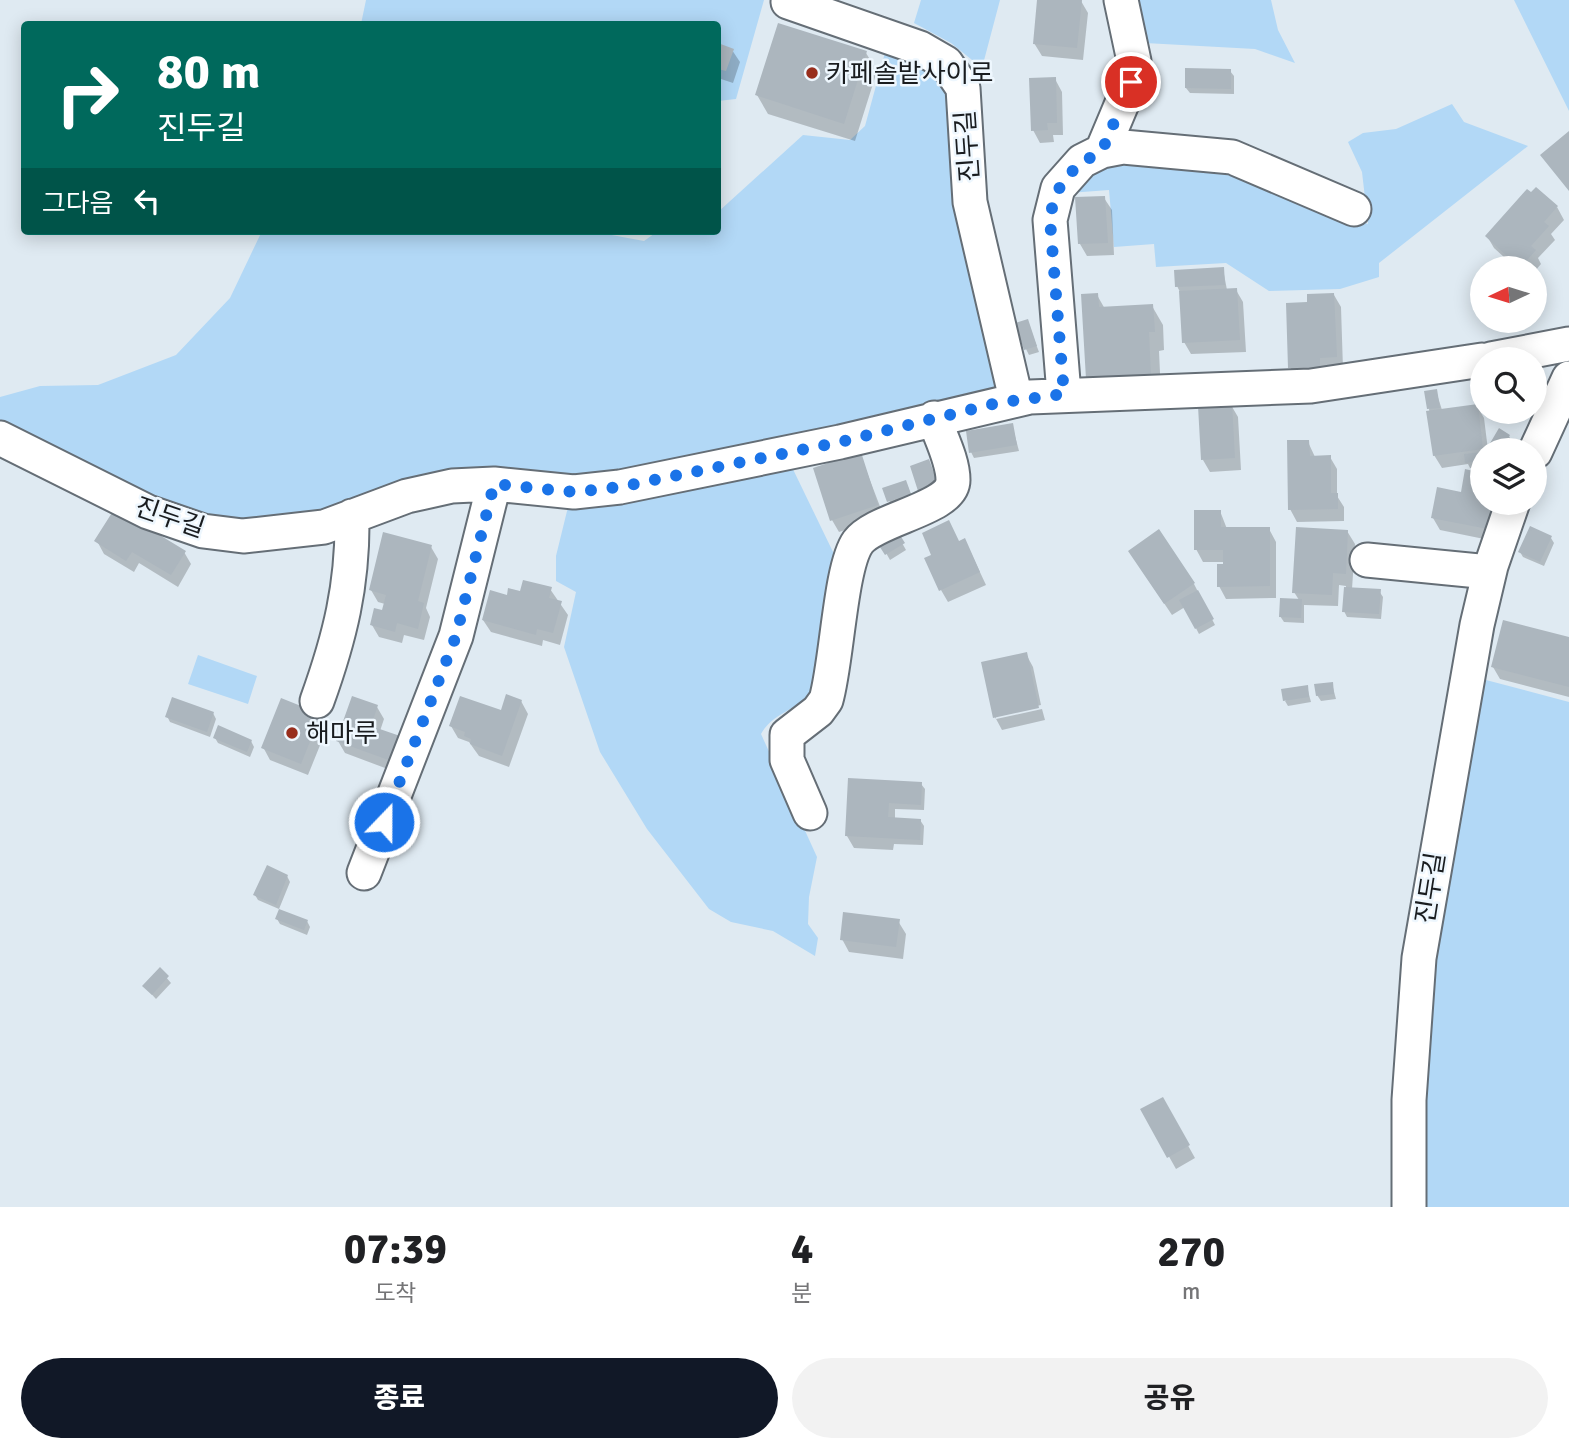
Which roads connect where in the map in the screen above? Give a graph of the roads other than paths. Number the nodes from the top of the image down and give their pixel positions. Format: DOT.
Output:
graph roads {
  1 [pos="1121,0"];
  2 [pos="788,2"];
  3 [pos="1102,151"];
  4 [pos="1354,209"];
  5 [pos="1569,344"];
  6 [pos="1547,348"];
  7 [pos="1470,362"];
  8 [pos="1569,378"];
  9 [pos="1064,394"];
  10 [pos="1016,399"];
  11 [pos="934,418"];
  12 [pos="0,438"];
  13 [pos="1541,438"];
  14 [pos="494,484"];
  15 [pos="1509,515"];
  16 [pos="352,516"];
  17 [pos="1367,560"];
  18 [pos="1489,572"];
  19 [pos="317,701"];
  20 [pos="810,813"];
  21 [pos="364,873"];
  22 [pos="1409,1207"];
  1 -- 3 [label="street"];
  2 -- 10 [label="street, 진두길"];
  3 -- 4 [label="street"];
  3 -- 9 [label="street"];
  5 -- 6 [label="street"];
  7 -- 9 [label="street, 진두길"];
  8 -- 13 [label="street"];
  9 -- 10 [label="street, 진두길"];
  10 -- 11 [label="street, 진두길"];
  11 -- 14 [label="street, 진두길"];
  11 -- 20 [label="street"];
  12 -- 16 [label="street, 진두길"];
  14 -- 16 [label="street, 진두길"];
  14 -- 21 [label="street"];
  15 -- 18 [label="street, 진두길"];
  16 -- 19 [label="street"];
  17 -- 18 [label="street"];
  18 -- 22 [label="street, 진두길"];
}
